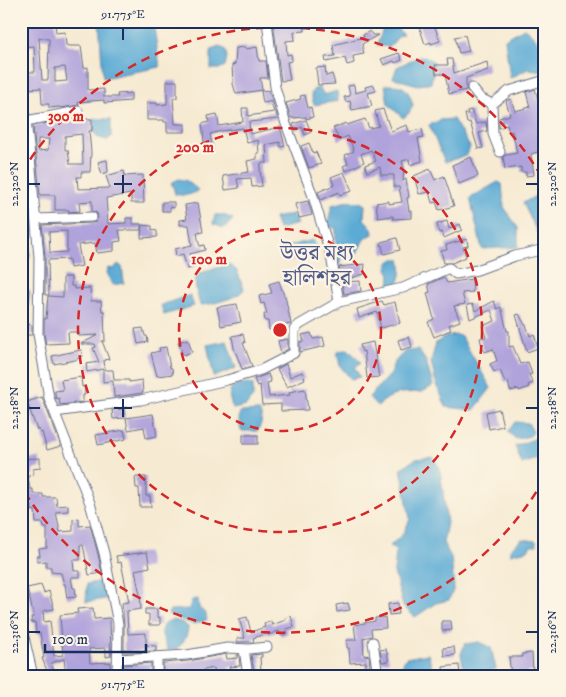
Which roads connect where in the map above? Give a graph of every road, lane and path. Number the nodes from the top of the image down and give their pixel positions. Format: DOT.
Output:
graph roads {
  1 [pos="267,21"];
  2 [pos="545,80"];
  3 [pos="472,88"];
  4 [pos="21,103"];
  5 [pos="492,104"];
  6 [pos="78,111"];
  7 [pos="26,120"];
  8 [pos="500,152"];
  9 [pos="92,217"];
  10 [pos="36,219"];
  11 [pos="545,249"];
  12 [pos="339,302"];
  13 [pos="55,412"];
  14 [pos="21,624"];
  15 [pos="373,642"];
  16 [pos="267,647"];
  17 [pos="244,649"];
  18 [pos="157,657"];
  19 [pos="118,659"];
  20 [pos="248,674"];
  21 [pos="33,676"];
  22 [pos="117,676"];
  23 [pos="157,676"];
  24 [pos="238,676"];
  25 [pos="378,676"];
  1 -- 12 [label="street"];
  2 -- 5 [label="street"];
  3 -- 5 [label="street"];
  4 -- 7 [label="street"];
  5 -- 8 [label="street"];
  6 -- 7 [label="street"];
  7 -- 10 [label="street"];
  9 -- 10 [label="street"];
  10 -- 13 [label="street"];
  11 -- 12 [label="street"];
  12 -- 13 [label="street"];
  13 -- 19 [label="street"];
  14 -- 21 [label="street"];
  15 -- 25 [label="street"];
  16 -- 17 [label="street"];
  17 -- 18 [label="street"];
  17 -- 20 [label="street"];
  18 -- 19 [label="street"];
  18 -- 23 [label="street"];
  19 -- 22 [label="street"];
  20 -- 24 [label="street"];
}
